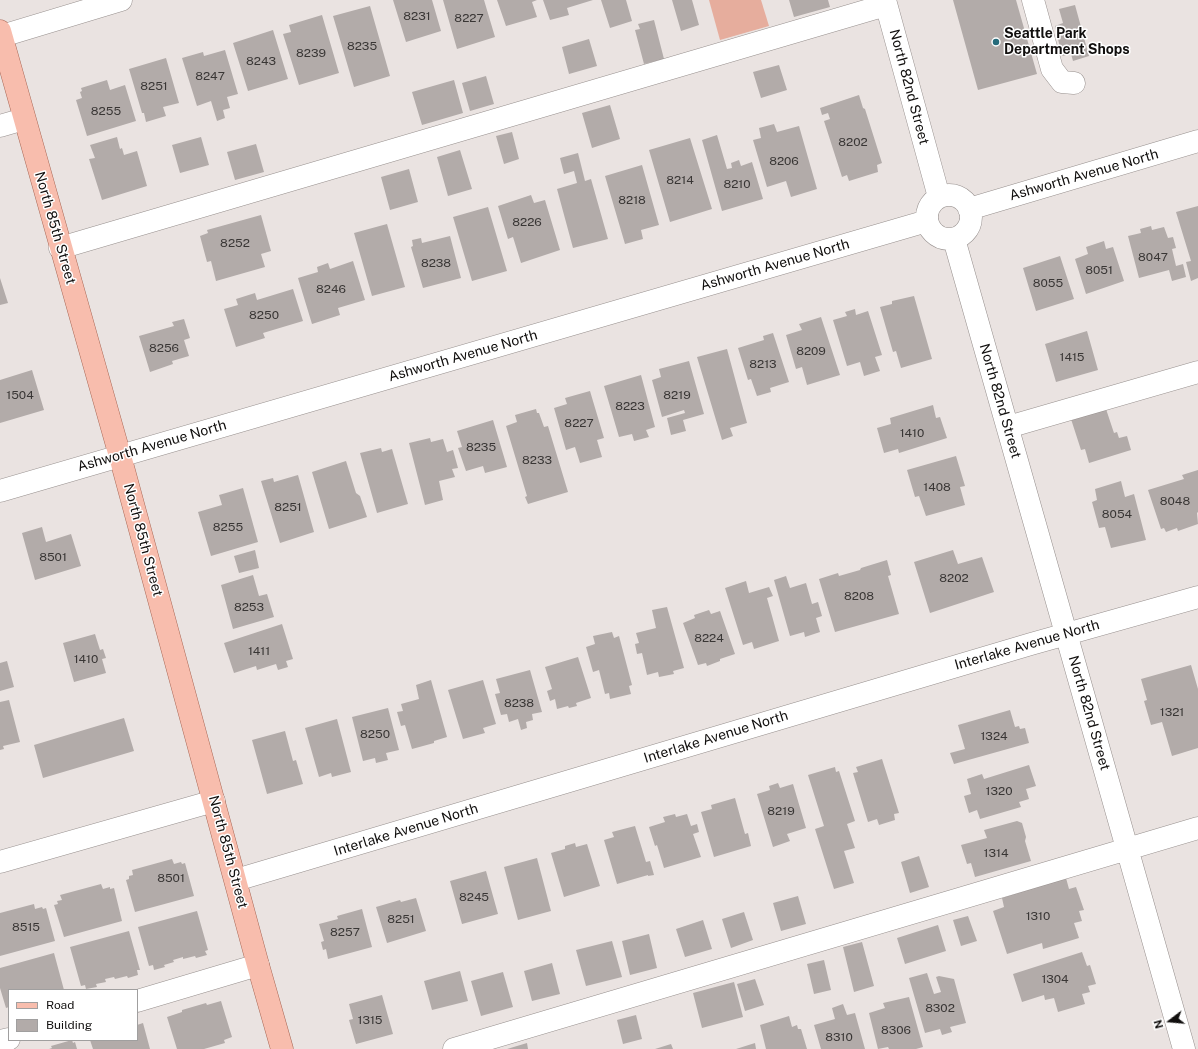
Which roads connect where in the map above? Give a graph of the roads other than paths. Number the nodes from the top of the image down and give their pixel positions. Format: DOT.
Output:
graph roads {
  1 [pos="121,0"];
  2 [pos="1033,0"];
  3 [pos="886,2"];
  4 [pos="1,34"];
  5 [pos="1074,83"];
  6 [pos="24,119"];
  7 [pos="0,126"];
  8 [pos="1198,141"];
  9 [pos="939,197"];
  10 [pos="969,209"];
  11 [pos="927,221"];
  12 [pos="954,239"];
  13 [pos="60,248"];
  14 [pos="1198,372"];
  15 [pos="1008,427"];
  16 [pos="120,456"];
  17 [pos="0,491"];
  18 [pos="1198,597"];
  19 [pos="1067,634"];
  20 [pos="214,801"];
  21 [pos="1198,828"];
  22 [pos="1127,849"];
  23 [pos="0,862"];
  24 [pos="236,880"];
  25 [pos="258,965"];
  26 [pos="138,1001"];
  27 [pos="282,1049"];
  28 [pos="454,1049"];
  29 [pos="1184,1049"];
  1 -- 4 [label="street"];
  2 -- 5 [label="street"];
  3 -- 9 [label="street, North 82nd Street"];
  3 -- 13 [label="street"];
  4 -- 6 [label="main road, North 85th Street"];
  6 -- 7 [label="street"];
  6 -- 13 [label="main road, North 85th Street"];
  8 -- 10 [label="street, Ashworth Avenue North"];
  9 -- 10 [label="street"];
  9 -- 11 [label="street"];
  10 -- 12 [label="street"];
  11 -- 12 [label="street"];
  11 -- 16 [label="street, Ashworth Avenue North"];
  12 -- 15 [label="street, North 82nd Street"];
  13 -- 16 [label="main road, North 85th Street"];
  14 -- 15 [label="street"];
  15 -- 19 [label="street, North 82nd Street"];
  16 -- 17 [label="street, Ashworth Avenue North"];
  16 -- 20 [label="main road, North 85th Street"];
  18 -- 19 [label="street, Interlake Avenue North"];
  19 -- 22 [label="street, North 82nd Street"];
  19 -- 24 [label="street, Interlake Avenue North"];
  20 -- 23 [label="street"];
  20 -- 24 [label="main road, North 85th Street"];
  21 -- 22 [label="street"];
  22 -- 28 [label="street"];
  22 -- 29 [label="street, North 82nd Street"];
  24 -- 25 [label="main road, North 85th Street"];
  25 -- 26 [label="street"];
  25 -- 27 [label="main road, North 85th Street"];
}
